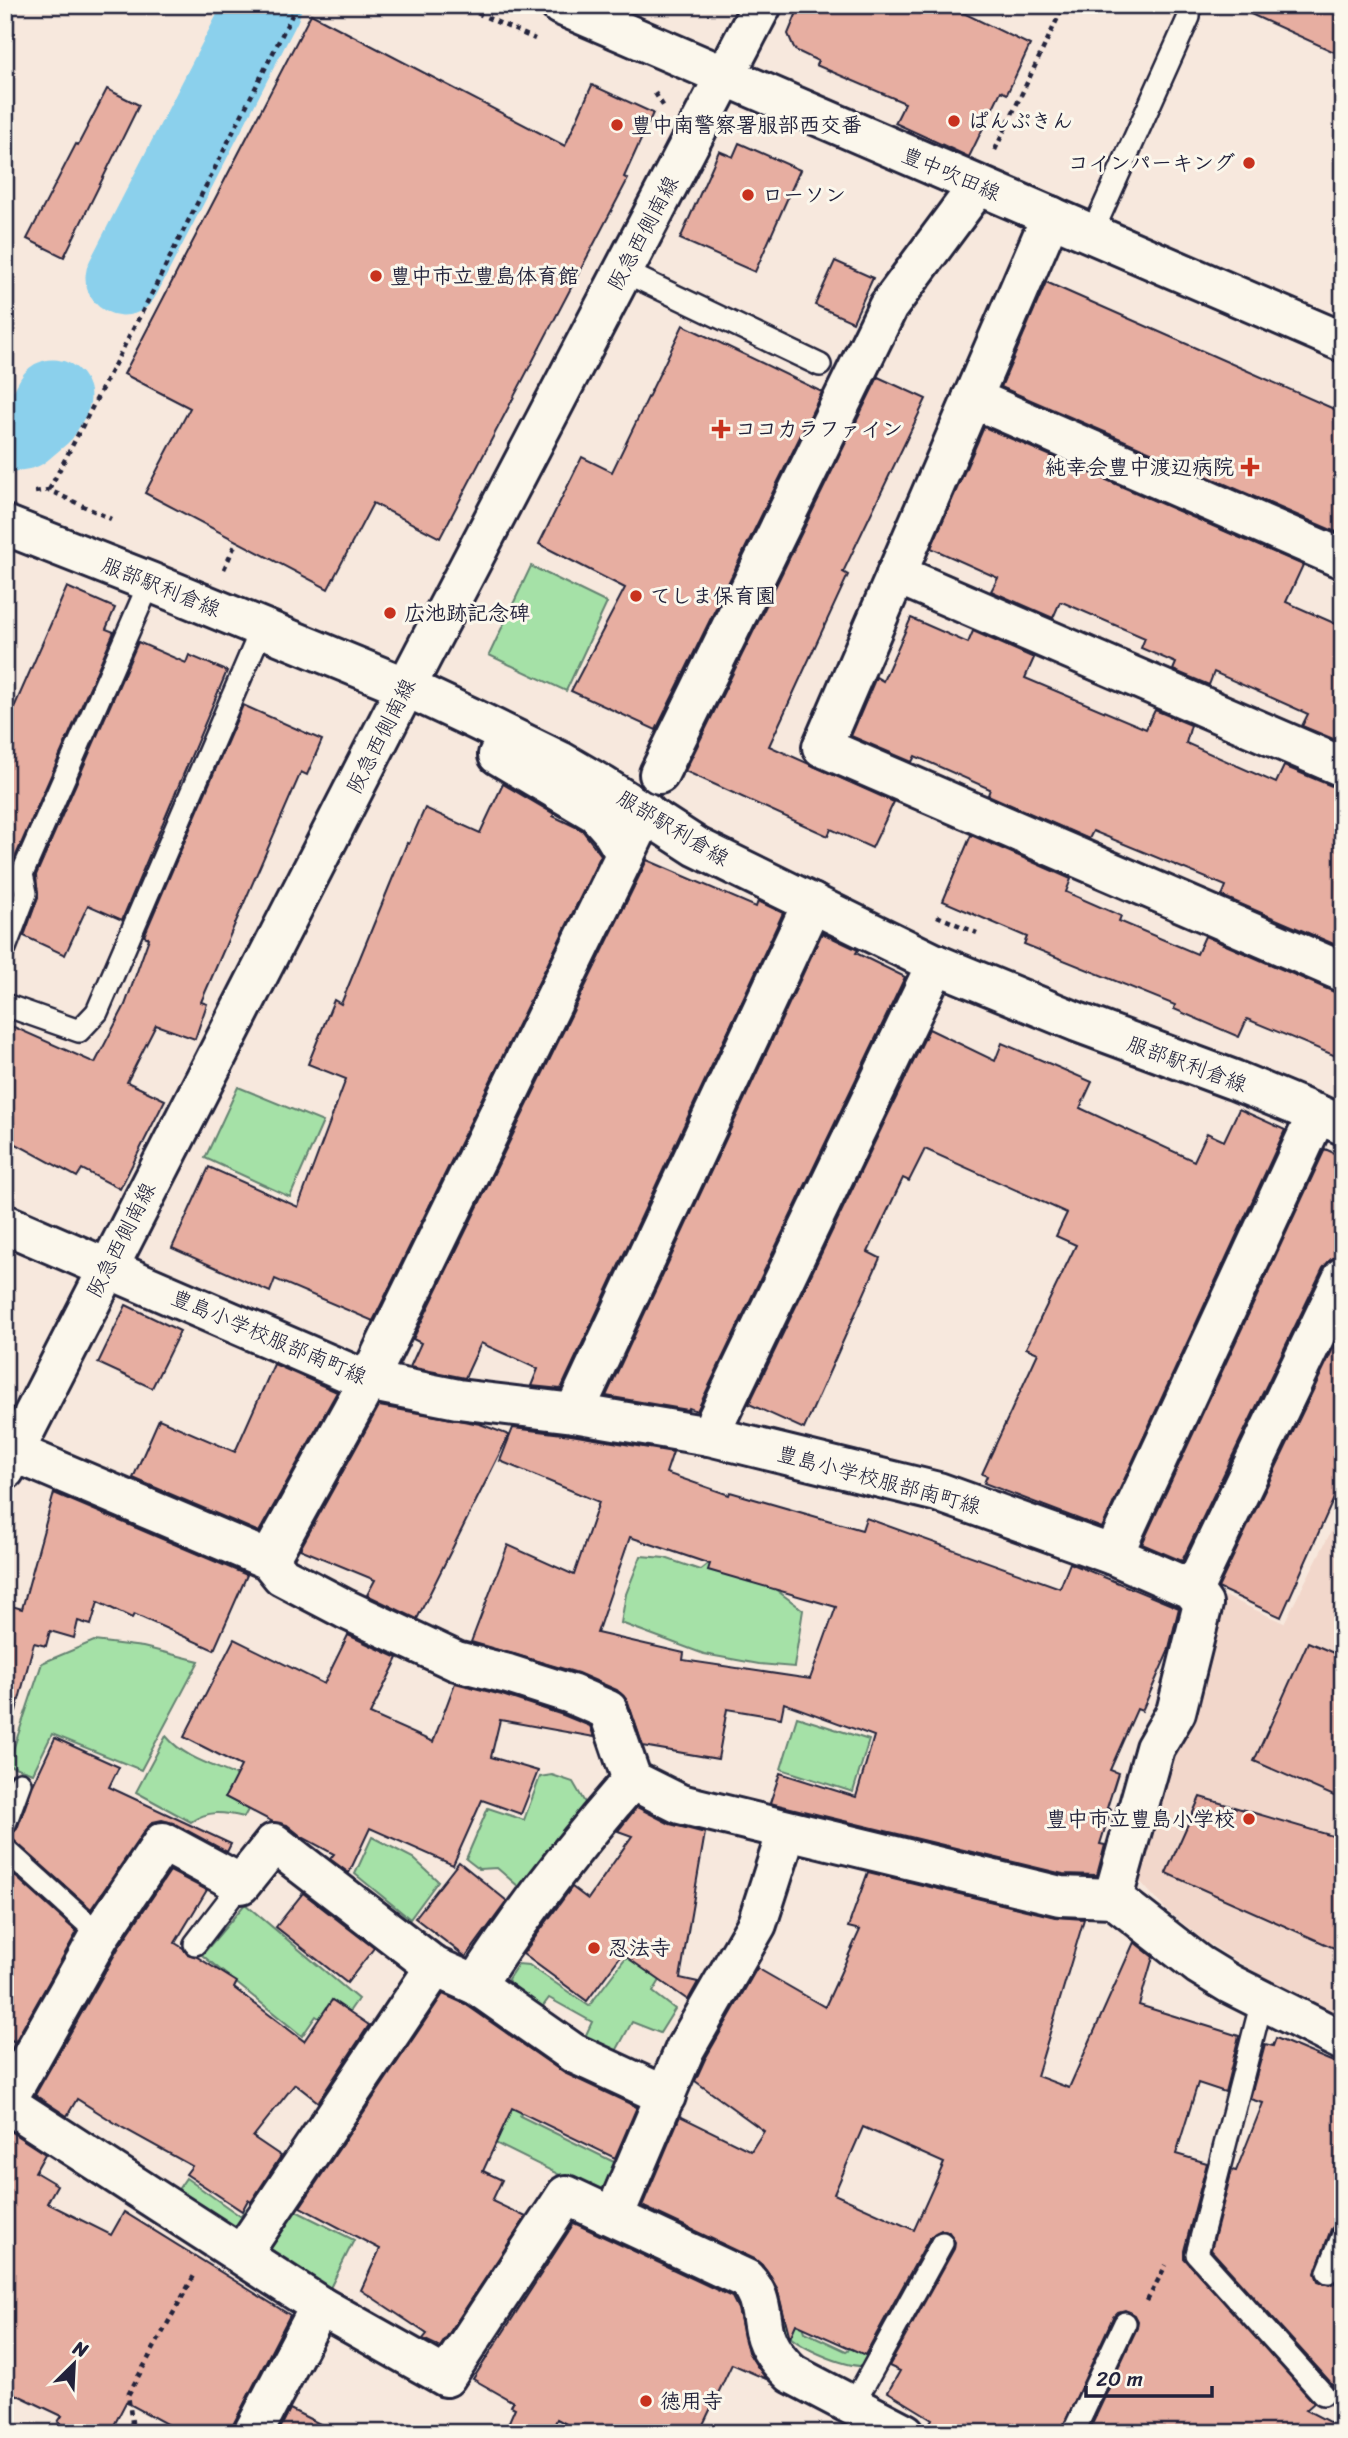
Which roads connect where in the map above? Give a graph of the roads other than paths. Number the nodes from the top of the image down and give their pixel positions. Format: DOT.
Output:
graph roads {
  1 [pos="560,5"];
  2 [pos="762,5"];
  3 [pos="1189,5"];
  4 [pos="725,76"];
  5 [pos="978,186"];
  6 [pos="1051,216"];
  7 [pos="1092,233"];
  8 [pos="623,271"];
  9 [pos="1343,342"];
  10 [pos="820,365"];
  11 [pos="972,398"];
  12 [pos="6,528"];
  13 [pos="1343,559"];
  14 [pos="896,574"];
  15 [pos="150,582"];
  16 [pos="262,628"];
  17 [pos="406,687"];
  18 [pos="470,717"];
  19 [pos="1343,767"];
  20 [pos="659,774"];
  21 [pos="646,812"];
  22 [pos="625,853"];
  23 [pos="812,903"];
  24 [pos="5,948"];
  25 [pos="936,964"];
  26 [pos="1343,972"];
  27 [pos="5,1005"];
  28 [pos="1330,1120"];
  29 [pos="5,1224"];
  30 [pos="107,1267"];
  31 [pos="1343,1277"];
  32 [pos="368,1381"];
  33 [pos="574,1412"];
  34 [pos="709,1436"];
  35 [pos="10,1461"];
  36 [pos="1112,1555"];
  37 [pos="269,1560"];
  38 [pos="1194,1590"];
  39 [pos="632,1780"];
  40 [pos="20,1783"];
  41 [pos="5,1824"];
  42 [pos="788,1831"];
  43 [pos="5,1849"];
  44 [pos="241,1884"];
  45 [pos="1113,1898"];
  46 [pos="100,1935"];
  47 [pos="195,1944"];
  48 [pos="435,1967"];
  49 [pos="476,1985"];
  50 [pos="1262,2001"];
  51 [pos="1343,2041"];
  52 [pos="666,2096"];
  53 [pos="9,2113"];
  54 [pos="614,2216"];
  55 [pos="1343,2235"];
  56 [pos="942,2244"];
  57 [pos="228,2245"];
  58 [pos="1328,2272"];
  59 [pos="320,2306"];
  60 [pos="1125,2323"];
  61 [pos="1323,2394"];
  62 [pos="853,2405"];
  63 [pos="253,2433"];
  64 [pos="905,2433"];
  65 [pos="1073,2433"];
  1 -- 4 [label="street, 豊中吹田線"];
  2 -- 4 [label="street, 阪急西側南線"];
  3 -- 7 [label="lane"];
  4 -- 5 [label="street, 豊中吹田線"];
  4 -- 8 [label="street, 阪急西側南線"];
  5 -- 6 [label="street, 豊中吹田線"];
  5 -- 20 [label="street"];
  6 -- 7 [label="street, 豊中吹田線"];
  6 -- 11 [label="street"];
  7 -- 9 [label="street, 豊中吹田線"];
  8 -- 10 [label="lane"];
  8 -- 17 [label="street, 阪急西側南線"];
  11 -- 13 [label="street"];
  11 -- 14 [label="street"];
  12 -- 15 [label="street, 服部駅利倉線"];
  14 -- 19 [label="street"];
  14 -- 26 [label="street"];
  15 -- 16 [label="street, 服部駅利倉線"];
  15 -- 24 [label="lane"];
  16 -- 17 [label="street, 服部駅利倉線"];
  16 -- 27 [label="lane"];
  17 -- 18 [label="street, 服部駅利倉線"];
  17 -- 30 [label="street, 阪急西側南線"];
  18 -- 21 [label="street, 服部駅利倉線"];
  18 -- 22 [label="street"];
  21 -- 22 [label="street"];
  21 -- 23 [label="street, 服部駅利倉線"];
  22 -- 32 [label="street"];
  23 -- 25 [label="street, 服部駅利倉線"];
  23 -- 33 [label="street"];
  25 -- 28 [label="street, 服部駅利倉線"];
  25 -- 34 [label="street"];
  28 -- 36 [label="street"];
  29 -- 30 [label="street, 豊島小学校服部南町線"];
  30 -- 32 [label="street, 豊島小学校服部南町線"];
  30 -- 35 [label="street, 阪急西側南線"];
  31 -- 38 [label="street"];
  32 -- 33 [label="street, 豊島小学校服部南町線"];
  32 -- 37 [label="street"];
  33 -- 34 [label="street, 豊島小学校服部南町線"];
  34 -- 36 [label="street, 豊島小学校服部南町線"];
  35 -- 37 [label="street"];
  36 -- 38 [label="street, 豊島小学校服部南町線"];
  37 -- 39 [label="street"];
  38 -- 45 [label="street"];
  39 -- 42 [label="street"];
  39 -- 49 [label="street"];
  40 -- 41 [label="lane"];
  42 -- 45 [label="street"];
  42 -- 52 [label="street"];
  43 -- 46 [label="lane"];
  44 -- 46 [label="street"];
  44 -- 47 [label="lane"];
  44 -- 48 [label="street"];
  45 -- 50 [label="street"];
  46 -- 53 [label="street"];
  48 -- 49 [label="street"];
  48 -- 57 [label="street"];
  49 -- 52 [label="street"];
  50 -- 51 [label="street"];
  50 -- 61 [label="lane"];
  52 -- 54 [label="street"];
  53 -- 57 [label="street"];
  54 -- 59 [label="street"];
  54 -- 62 [label="street"];
  55 -- 58 [label="lane"];
  56 -- 62 [label="lane"];
  57 -- 59 [label="street"];
  59 -- 63 [label="street"];
  60 -- 65 [label="lane"];
  62 -- 64 [label="street"];
}
